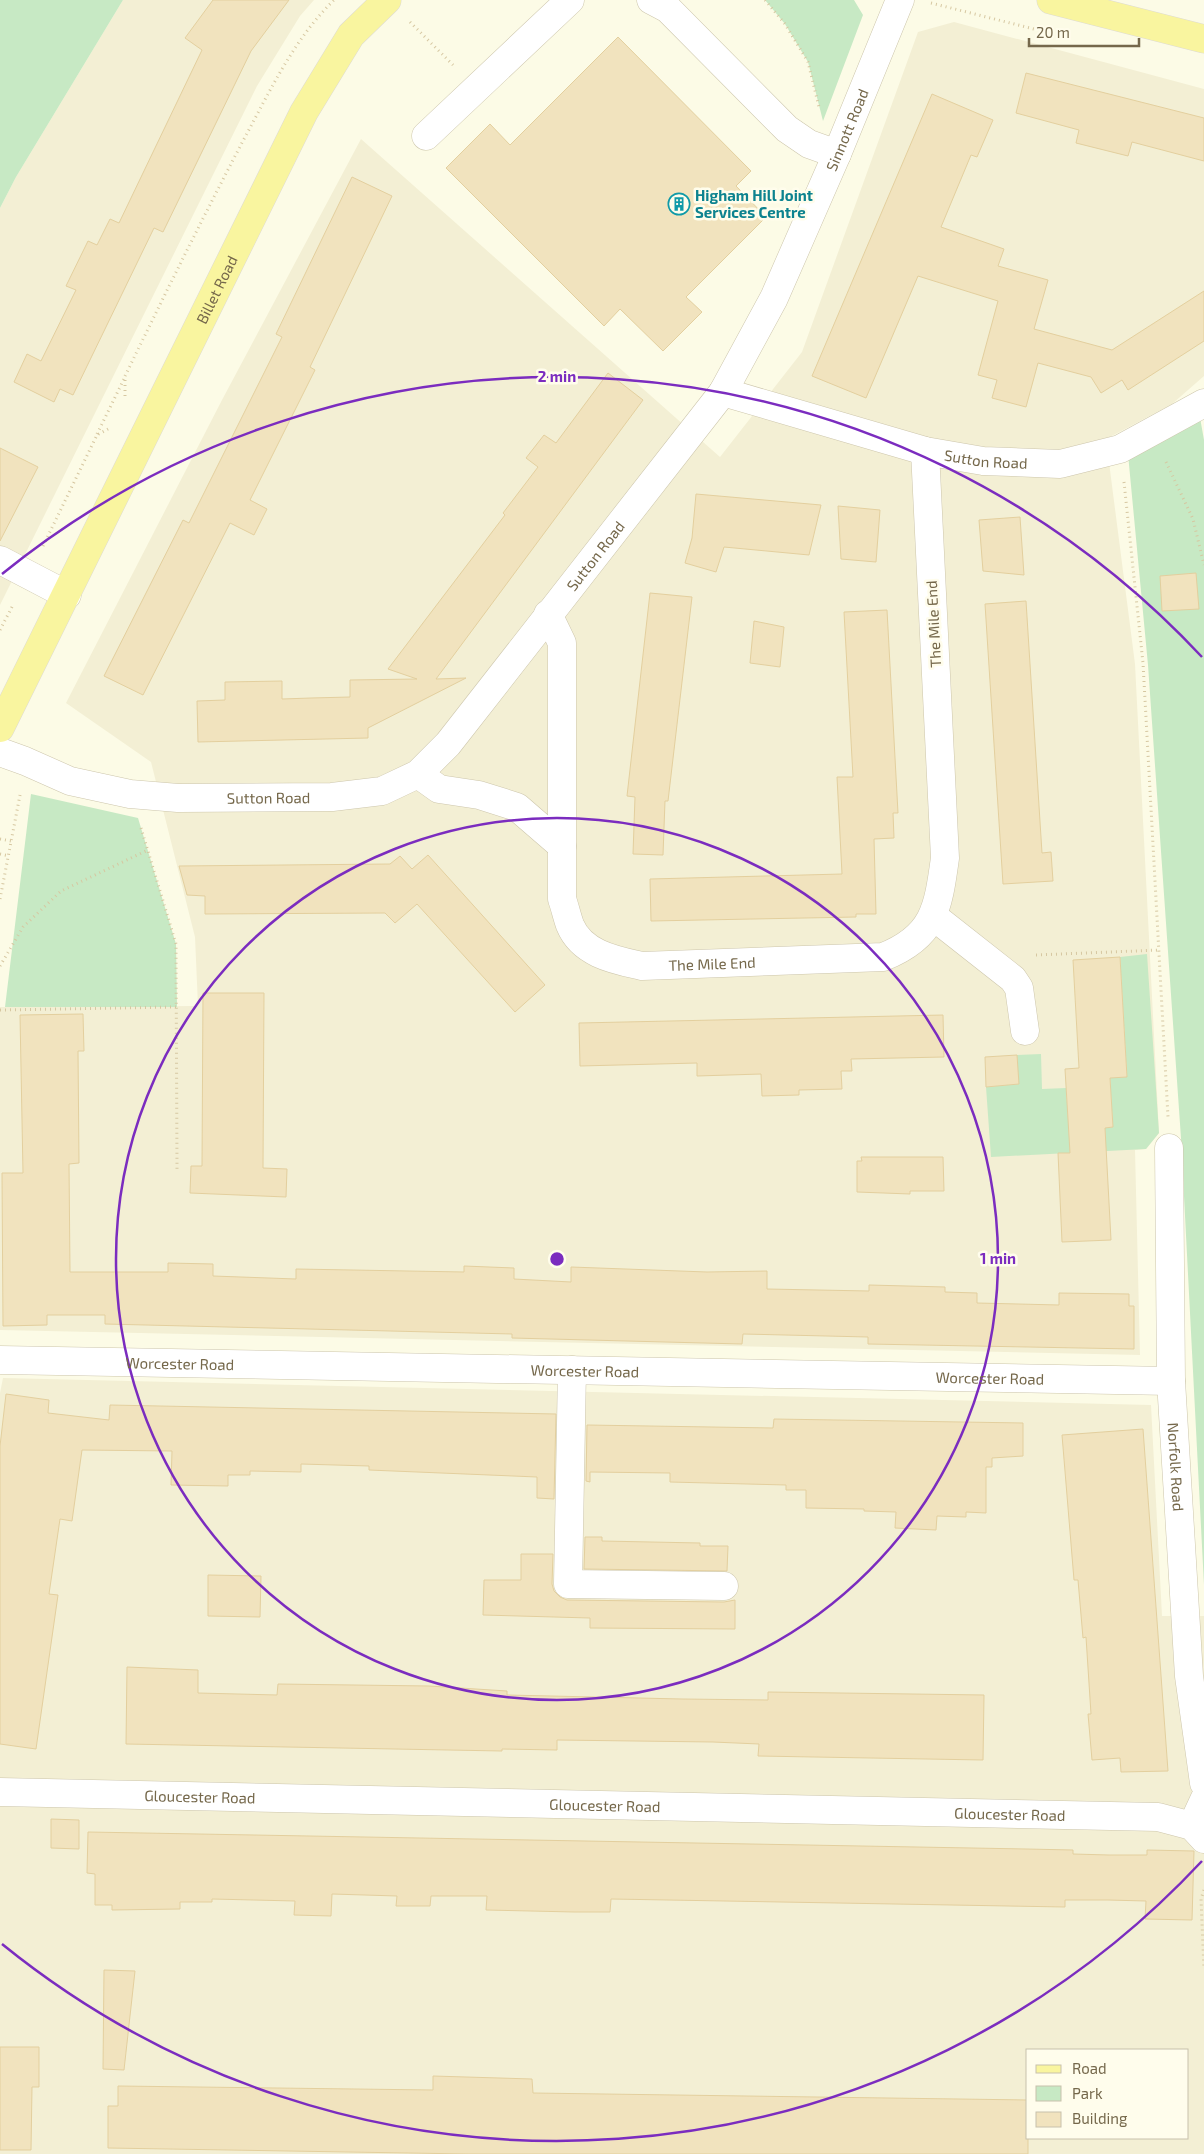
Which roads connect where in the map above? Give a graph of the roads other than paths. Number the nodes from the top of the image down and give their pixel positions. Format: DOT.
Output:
graph roads {
  1 [pos="570,0"];
  2 [pos="651,0"];
  3 [pos="900,0"];
  4 [pos="1051,0"];
  5 [pos="396,8"];
  6 [pos="1204,39"];
  7 [pos="426,136"];
  8 [pos="837,154"];
  9 [pos="723,392"];
  10 [pos="1204,403"];
  11 [pos="925,451"];
  12 [pos="0,560"];
  13 [pos="67,595"];
  14 [pos="548,614"];
  15 [pos="0,728"];
  16 [pos="0,752"];
  17 [pos="418,774"];
  18 [pos="562,846"];
  19 [pos="934,916"];
  20 [pos="1025,1030"];
  21 [pos="1169,1148"];
  22 [pos="0,1360"];
  23 [pos="572,1370"];
  24 [pos="1172,1392"];
  25 [pos="724,1586"];
  26 [pos="1204,1783"];
  27 [pos="0,1792"];
  28 [pos="1204,1800"];
  29 [pos="1198,1832"];
  1 -- 7 [label="street"];
  2 -- 8 [label="street"];
  3 -- 8 [label="street, Sinnott Road"];
  4 -- 6 [label="main road"];
  5 -- 13 [label="main road, Billet Road"];
  8 -- 9 [label="street, Sinnott Road"];
  9 -- 11 [label="street, Sutton Road"];
  9 -- 14 [label="street, Sutton Road"];
  10 -- 11 [label="street, Sutton Road"];
  11 -- 19 [label="street, The Mile End"];
  12 -- 13 [label="street"];
  13 -- 15 [label="main road, Billet Road"];
  14 -- 17 [label="street, Sutton Road"];
  14 -- 18 [label="street, The Mile End"];
  16 -- 17 [label="street, Sutton Road"];
  17 -- 18 [label="street"];
  18 -- 19 [label="street, The Mile End"];
  19 -- 20 [label="street"];
  21 -- 24 [label="street, Norfolk Road"];
  22 -- 23 [label="street, Worcester Road"];
  23 -- 24 [label="street, Worcester Road"];
  23 -- 25 [label="street"];
  24 -- 26 [label="street, Norfolk Road"];
  27 -- 29 [label="street, Gloucester Road"];
  28 -- 29 [label="street"];
}
